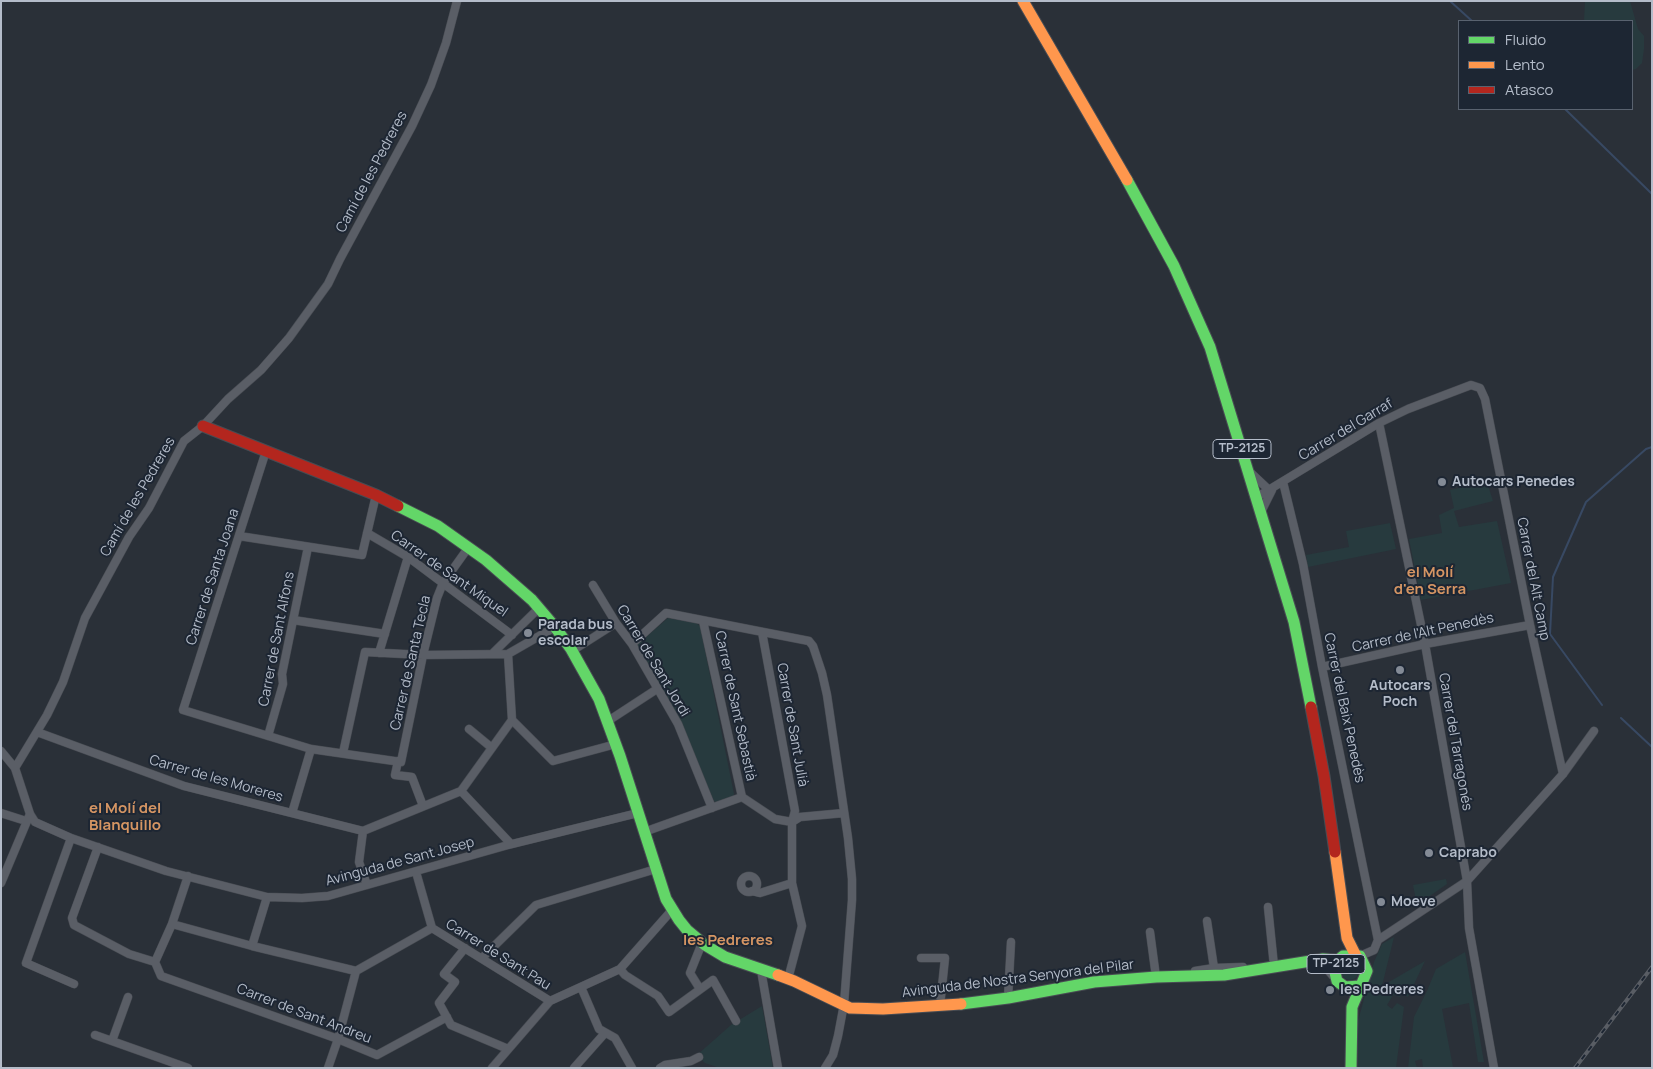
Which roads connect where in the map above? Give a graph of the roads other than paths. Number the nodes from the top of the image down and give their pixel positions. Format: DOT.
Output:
graph roads {
  1 [pos="457,1"];
  2 [pos="1023,1"];
  3 [pos="1480,388"];
  4 [pos="1379,423"];
  5 [pos="203,426"];
  6 [pos="266,451"];
  7 [pos="1248,470"];
  8 [pos="1283,482"];
  9 [pos="1271,489"];
  10 [pos="376,495"];
  11 [pos="1257,497"];
  12 [pos="1261,512"];
  13 [pos="367,533"];
  14 [pos="239,536"];
  15 [pos="308,547"];
  16 [pos="468,548"];
  17 [pos="408,557"];
  18 [pos="444,583"];
  19 [pos="593,585"];
  20 [pos="539,608"];
  21 [pos="293,620"];
  22 [pos="703,620"];
  23 [pos="616,623"];
  24 [pos="1530,625"];
  25 [pos="555,627"];
  26 [pos="762,632"];
  27 [pos="385,634"];
  28 [pos="512,635"];
  29 [pos="632,644"];
  30 [pos="1425,644"];
  31 [pos="572,651"];
  32 [pos="379,653"];
  33 [pos="492,654"];
  34 [pos="508,654"];
  35 [pos="422,655"];
  36 [pos="1322,667"];
  37 [pos="657,689"];
  38 [pos="512,720"];
  39 [pos="608,721"];
  40 [pos="469,729"];
  41 [pos="1594,731"];
  42 [pos="36,732"];
  43 [pos="268,736"];
  44 [pos="616,744"];
  45 [pos="311,748"];
  46 [pos="492,748"];
  47 [pos="1,751"];
  48 [pos="343,753"];
  49 [pos="400,761"];
  50 [pos="15,768"];
  51 [pos="1563,774"];
  52 [pos="461,791"];
  53 [pos="742,797"];
  54 [pos="422,806"];
  55 [pos="712,808"];
  56 [pos="1,813"];
  57 [pos="292,813"];
  58 [pos="638,813"];
  59 [pos="844,813"];
  60 [pos="28,818"];
  61 [pos="792,822"];
  62 [pos="363,831"];
  63 [pos="644,832"];
  64 [pos="71,838"];
  65 [pos="511,844"];
  66 [pos="98,847"];
  67 [pos="656,870"];
  68 [pos="416,872"];
  69 [pos="188,876"];
  70 [pos="1467,881"];
  71 [pos="1,883"];
  72 [pos="792,883"];
  73 [pos="366,885"];
  74 [pos="756,890"];
  75 [pos="267,897"];
  76 [pos="1268,907"];
  77 [pos="672,910"];
  78 [pos="1207,921"];
  79 [pos="172,924"];
  80 [pos="432,928"];
  81 [pos="1150,932"];
  82 [pos="1347,938"];
  83 [pos="1378,940"];
  84 [pos="1011,942"];
  85 [pos="702,943"];
  86 [pos="252,946"];
  87 [pos="465,948"];
  88 [pos="1371,951"];
  89 [pos="1358,956"];
  90 [pos="482,958"];
  91 [pos="921,958"];
  92 [pos="1340,958"];
  93 [pos="155,962"];
  94 [pos="1305,962"];
  95 [pos="1274,966"];
  96 [pos="1214,968"];
  97 [pos="620,969"];
  98 [pos="761,970"];
  99 [pos="356,971"];
  100 [pos="1367,971"];
  101 [pos="1156,977"];
  102 [pos="788,979"];
  103 [pos="1338,981"];
  104 [pos="74,984"];
  105 [pos="1360,986"];
  106 [pos="581,987"];
  107 [pos="700,989"];
  108 [pos="128,997"];
  109 [pos="1008,998"];
  110 [pos="550,1001"];
  111 [pos="844,1004"];
  112 [pos="940,1006"];
  113 [pos="1352,1007"];
  114 [pos="447,1017"];
  115 [pos="736,1021"];
  116 [pos="605,1032"];
  117 [pos="95,1035"];
  118 [pos="338,1039"];
  119 [pos="112,1041"];
  120 [pos="508,1049"];
  121 [pos="698,1057"];
  122 [pos="188,1068"];
  123 [pos="328,1068"];
  124 [pos="492,1068"];
  125 [pos="574,1068"];
  126 [pos="632,1068"];
  127 [pos="660,1068"];
  128 [pos="778,1068"];
  129 [pos="825,1068"];
  130 [pos="1352,1068"];
  131 [pos="1494,1068"];
  1 -- 5 [label="street, Camí de les Pedreres"];
  2 -- 7 [label="street, TP-2125"];
  3 -- 4 [label="street, Carrer del Garraf"];
  3 -- 24 [label="street, Carrer del Alt Camp"];
  4 -- 8 [label="street, Carrer del Garraf"];
  4 -- 30 [label="street, Carrer del Tarragonés"];
  5 -- 6 [label="street, Avinguda de Nostra Senyora del Pilar"];
  5 -- 42 [label="street, Camí de les Pedreres"];
  6 -- 10 [label="street, Avinguda de Nostra Senyora del Pilar"];
  6 -- 14 [label="street, Carrer de Santa Joana"];
  7 -- 9 [label="street"];
  7 -- 11 [label="street, TP-2125"];
  8 -- 9 [label="street, Carrer del Garraf"];
  8 -- 36 [label="street, Carrer del Baix Penedès"];
  9 -- 11 [label="street, Carrer del Garraf"];
  9 -- 12 [label="street"];
  10 -- 13 [label="street"];
  10 -- 16 [label="street, Avinguda de Nostra Senyora del Pilar"];
  11 -- 12 [label="street, TP-2125"];
  12 -- 82 [label="street, TP-2125"];
  13 -- 15 [label="street"];
  13 -- 17 [label="street, Carrer de Sant Miquel"];
  14 -- 15 [label="street"];
  14 -- 43 [label="street, Carrer de Santa Joana"];
  15 -- 21 [label="street, Carrer de Sant Alfons"];
  16 -- 18 [label="street, Carrer de Santa Tecla"];
  16 -- 20 [label="street, Avinguda de Nostra Senyora del Pilar"];
  17 -- 18 [label="street, Carrer de Sant Miquel"];
  17 -- 27 [label="street"];
  18 -- 28 [label="street, Carrer de Sant Miquel"];
  18 -- 35 [label="street, Carrer de Santa Tecla"];
  19 -- 23 [label="street, Carrer de Sant Jordi"];
  20 -- 25 [label="street, Avinguda de Nostra Senyora del Pilar"];
  20 -- 28 [label="street"];
  21 -- 27 [label="street"];
  21 -- 43 [label="street, Carrer de Sant Alfons"];
  22 -- 26 [label="street"];
  22 -- 29 [label="street"];
  22 -- 53 [label="street, Carrer de Sant Sebastià"];
  23 -- 29 [label="street, Carrer de Sant Jordi"];
  23 -- 31 [label="street"];
  24 -- 30 [label="street, Carrer de l'Alt Penedès"];
  24 -- 51 [label="street, Carrer del Alt Camp"];
  25 -- 31 [label="street, Avinguda de Nostra Senyora del Pilar"];
  25 -- 34 [label="street"];
  26 -- 59 [label="street"];
  26 -- 61 [label="street, Carrer de Sant Julià"];
  27 -- 32 [label="street"];
  28 -- 33 [label="street"];
  29 -- 37 [label="street, Carrer de Sant Jordi"];
  30 -- 36 [label="street, Carrer de l'Alt Penedès"];
  30 -- 70 [label="street, Carrer del Tarragonés"];
  31 -- 39 [label="street, Avinguda de Nostra Senyora del Pilar"];
  32 -- 35 [label="street"];
  32 -- 48 [label="street"];
  33 -- 34 [label="street"];
  33 -- 35 [label="street"];
  34 -- 38 [label="street"];
  35 -- 49 [label="street, Carrer de Santa Tecla"];
  36 -- 83 [label="street, Carrer del Baix Penedès"];
  37 -- 39 [label="street"];
  37 -- 55 [label="street, Carrer de Sant Jordi"];
  38 -- 44 [label="street"];
  38 -- 46 [label="street"];
  39 -- 44 [label="street, Avinguda de Nostra Senyora del Pilar"];
  40 -- 46 [label="street"];
  41 -- 51 [label="street"];
  42 -- 50 [label="street, Camí de les Pedreres"];
  42 -- 57 [label="street, Carrer de les Moreres"];
  43 -- 45 [label="street"];
  44 -- 58 [label="street, Avinguda de Nostra Senyora del Pilar"];
  45 -- 48 [label="street"];
  45 -- 57 [label="street"];
  46 -- 52 [label="street"];
  47 -- 50 [label="street"];
  48 -- 49 [label="street"];
  49 -- 54 [label="street"];
  50 -- 60 [label="street"];
  51 -- 70 [label="street"];
  52 -- 54 [label="street"];
  52 -- 65 [label="street"];
  53 -- 55 [label="street"];
  53 -- 61 [label="street"];
  54 -- 62 [label="street"];
  55 -- 63 [label="street"];
  56 -- 60 [label="street, Avinguda de Sant Josep"];
  57 -- 62 [label="street, Carrer de les Moreres"];
  58 -- 63 [label="street, Avinguda de Nostra Senyora del Pilar"];
  58 -- 65 [label="street, Avinguda de Sant Josep"];
  59 -- 61 [label="street"];
  59 -- 111 [label="street"];
  60 -- 64 [label="street, Avinguda de Sant Josep"];
  60 -- 71 [label="street"];
  61 -- 72 [label="street, Carrer de Sant Julià"];
  62 -- 73 [label="street"];
  63 -- 67 [label="street, Avinguda de Nostra Senyora del Pilar"];
  64 -- 66 [label="street, Avinguda de Sant Josep"];
  64 -- 104 [label="street"];
  65 -- 68 [label="street, Avinguda de Sant Josep"];
  66 -- 69 [label="street, Avinguda de Sant Josep"];
  66 -- 93 [label="street"];
  67 -- 77 [label="street, Avinguda de Nostra Senyora del Pilar"];
  67 -- 90 [label="street"];
  68 -- 73 [label="street, Avinguda de Sant Josep"];
  68 -- 80 [label="street, Carrer de Sant Pau"];
  69 -- 75 [label="street, Avinguda de Sant Josep"];
  69 -- 79 [label="street"];
  70 -- 83 [label="street"];
  70 -- 131 [label="street, Carrer del Tarragonés"];
  72 -- 74 [label="street"];
  72 -- 102 [label="street, Carrer de Sant Julià"];
  73 -- 75 [label="street, Avinguda de Sant Josep"];
  75 -- 86 [label="street"];
  76 -- 95 [label="street"];
  77 -- 85 [label="street, Avinguda de Nostra Senyora del Pilar"];
  77 -- 97 [label="street"];
  78 -- 96 [label="street"];
  79 -- 86 [label="street"];
  79 -- 93 [label="street"];
  80 -- 87 [label="street, Carrer de Sant Pau"];
  80 -- 99 [label="street"];
  81 -- 101 [label="street"];
  82 -- 89 [label="street, TP-2125"];
  82 -- 92 [label="street, TP-2125"];
  83 -- 88 [label="street"];
  84 -- 109 [label="street"];
  85 -- 98 [label="street, Avinguda de Nostra Senyora del Pilar"];
  85 -- 107 [label="street"];
  86 -- 99 [label="street"];
  87 -- 90 [label="street, Carrer de Sant Pau"];
  87 -- 114 [label="street"];
  88 -- 89 [label="street"];
  88 -- 100 [label="street"];
  89 -- 92 [label="street, TP-2125"];
  89 -- 100 [label="street, TP-2125"];
  90 -- 110 [label="street, Carrer de Sant Pau"];
  91 -- 112 [label="street"];
  92 -- 94 [label="street, Avinguda de Nostra Senyora del Pilar"];
  92 -- 103 [label="street, TP-2125"];
  93 -- 118 [label="street, Carrer de Sant Andreu"];
  94 -- 95 [label="street, Avinguda de Nostra Senyora del Pilar"];
  94 -- 103 [label="street, Avinguda de Nostra Senyora del Pilar"];
  95 -- 96 [label="street, Avinguda de Nostra Senyora del Pilar"];
  95 -- 101 [label="street, Avinguda de Nostra Senyora del Pilar"];
  96 -- 101 [label="street, Avinguda de Nostra Senyora del Pilar"];
  97 -- 106 [label="street"];
  97 -- 107 [label="street"];
  98 -- 102 [label="street, Avinguda de Nostra Senyora del Pilar"];
  98 -- 128 [label="street"];
  99 -- 118 [label="street"];
  100 -- 105 [label="street, TP-2125"];
  101 -- 109 [label="street, Avinguda de Nostra Senyora del Pilar"];
  102 -- 111 [label="street, Avinguda de Nostra Senyora del Pilar"];
  103 -- 105 [label="street, TP-2125"];
  103 -- 113 [label="street, TP-2125"];
  105 -- 113 [label="street, TP-2125"];
  106 -- 110 [label="street"];
  106 -- 116 [label="street"];
  107 -- 115 [label="street"];
  108 -- 119 [label="street"];
  109 -- 112 [label="street, Avinguda de Nostra Senyora del Pilar"];
  110 -- 120 [label="street"];
  111 -- 112 [label="street, Avinguda de Nostra Senyora del Pilar"];
  111 -- 129 [label="street"];
  113 -- 130 [label="street, TP-2125"];
  114 -- 118 [label="street, Carrer de Sant Andreu"];
  114 -- 120 [label="street"];
  116 -- 125 [label="street"];
  116 -- 126 [label="street"];
  117 -- 119 [label="street"];
  118 -- 123 [label="street"];
  119 -- 122 [label="street"];
  120 -- 124 [label="street"];
  121 -- 127 [label="street"];
}
